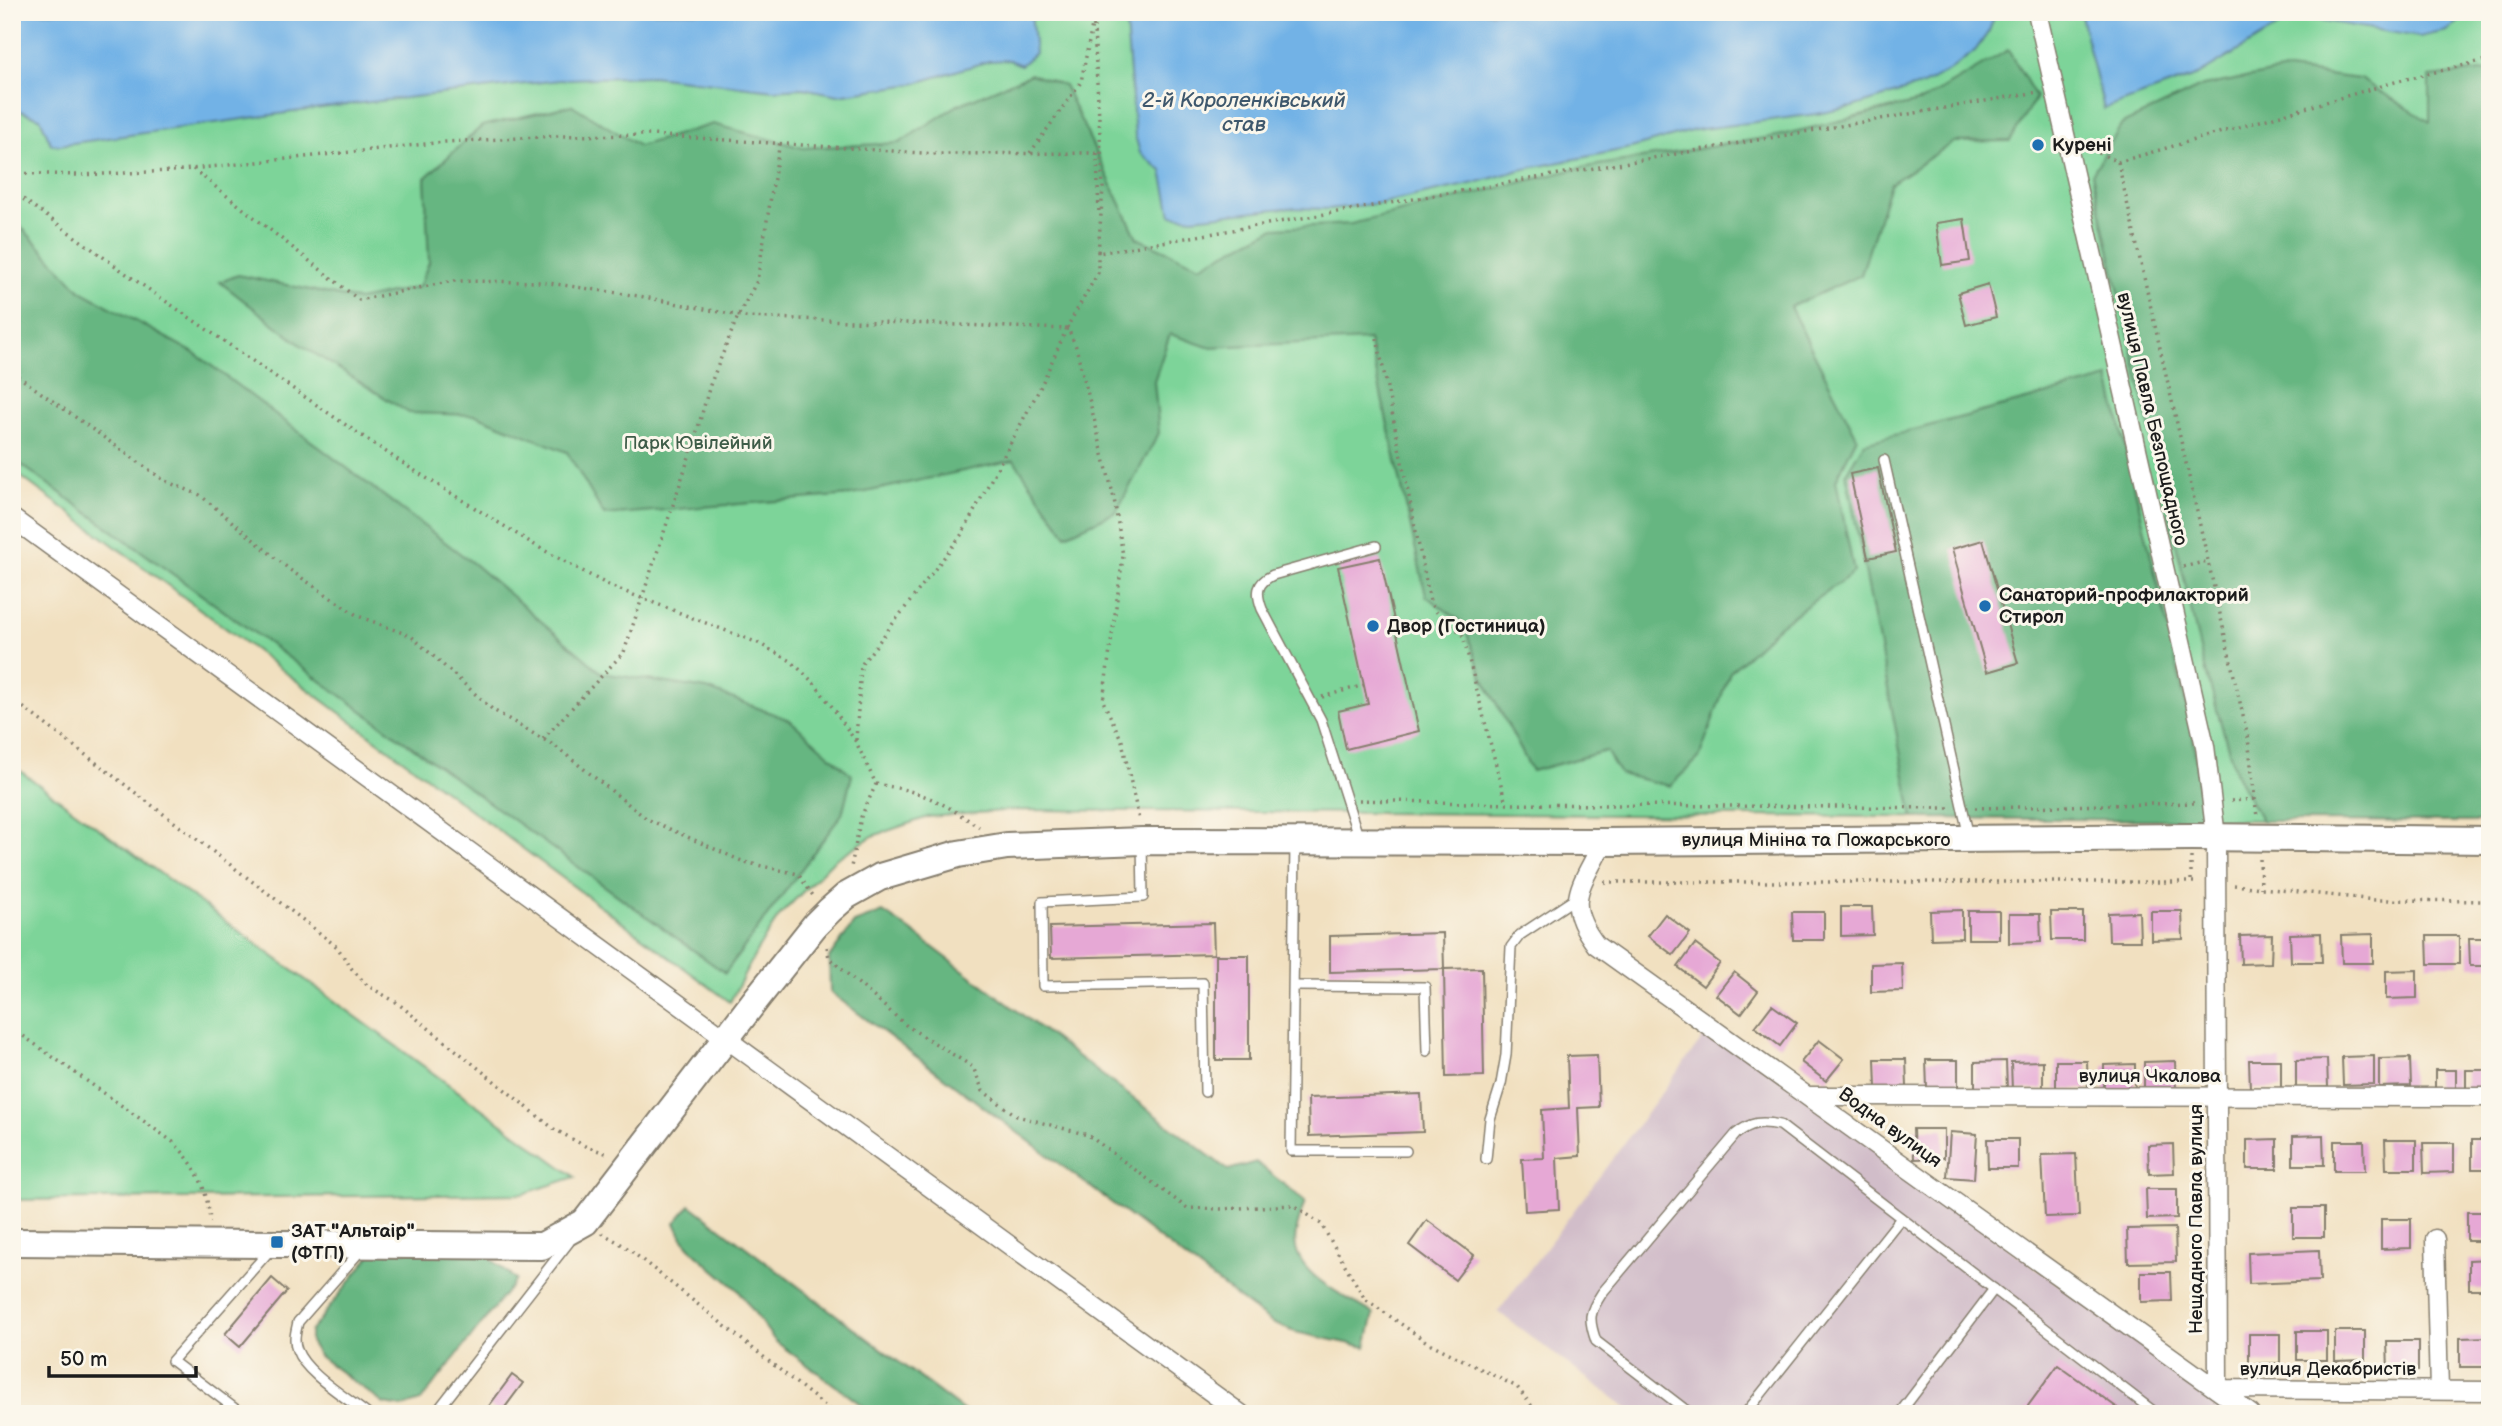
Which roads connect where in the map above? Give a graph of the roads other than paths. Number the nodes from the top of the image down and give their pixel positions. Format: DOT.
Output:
graph roads {
  1 [pos="2037,12"];
  2 [pos="1884,460"];
  3 [pos="12,518"];
  4 [pos="1376,546"];
  5 [pos="2216,837"];
  6 [pos="1969,839"];
  7 [pos="2490,840"];
  8 [pos="1142,841"];
  9 [pos="1295,841"];
  10 [pos="1359,841"];
  11 [pos="1603,842"];
  12 [pos="1580,890"];
  13 [pos="1294,986"];
  14 [pos="726,1038"];
  15 [pos="1427,1051"];
  16 [pos="1205,1092"];
  17 [pos="1811,1096"];
  18 [pos="2217,1097"];
  19 [pos="2490,1097"];
  20 [pos="1406,1151"];
  21 [pos="1486,1159"];
  22 [pos="1901,1218"];
  23 [pos="585,1222"];
  24 [pos="2435,1239"];
  25 [pos="12,1242"];
  26 [pos="277,1242"];
  27 [pos="366,1245"];
  28 [pos="1994,1289"];
  29 [pos="2218,1390"];
  30 [pos="2439,1391"];
  31 [pos="2490,1391"];
  32 [pos="242,1414"];
  33 [pos="367,1414"];
  34 [pos="435,1414"];
  35 [pos="1241,1414"];
  36 [pos="1691,1414"];
  37 [pos="1745,1414"];
  38 [pos="1899,1414"];
  39 [pos="2157,1414"];
  40 [pos="2251,1414"];
  1 -- 5 [label="street, вулиця Павла Безпощадного"];
  2 -- 6 [label="lane"];
  3 -- 14 [label="street"];
  4 -- 10 [label="lane"];
  5 -- 6 [label="street, вулиця Мініна та Пожарського"];
  5 -- 7 [label="street, вулиця Мініна та Пожарського"];
  5 -- 18 [label="street, Нещадного Павла вулиця"];
  6 -- 11 [label="street, вулиця Мініна та Пожарського"];
  8 -- 9 [label="street, вулиця Мініна та Пожарського"];
  8 -- 14 [label="street, вулиця Мініна та Пожарського"];
  8 -- 16 [label="lane"];
  9 -- 10 [label="street, вулиця Мініна та Пожарського"];
  9 -- 13 [label="lane"];
  10 -- 11 [label="street, вулиця Мініна та Пожарського"];
  11 -- 12 [label="street"];
  12 -- 17 [label="street, Водна вулиця"];
  12 -- 21 [label="lane"];
  13 -- 15 [label="lane"];
  13 -- 20 [label="lane"];
  14 -- 23 [label="street, вулиця Мініна та Пожарського"];
  14 -- 35 [label="street"];
  17 -- 18 [label="street, вулиця Чкалова"];
  17 -- 29 [label="street, Водна вулиця"];
  18 -- 19 [label="street, вулиця Чкалова"];
  18 -- 29 [label="street, Нещадного Павла вулиця"];
  22 -- 28 [label="lane"];
  22 -- 36 [label="lane"];
  22 -- 37 [label="lane"];
  23 -- 27 [label="street"];
  23 -- 34 [label="lane"];
  24 -- 30 [label="street, вулиця Декабристів"];
  25 -- 26 [label="street"];
  26 -- 27 [label="street"];
  26 -- 32 [label="lane"];
  27 -- 33 [label="lane"];
  28 -- 38 [label="lane"];
  28 -- 39 [label="lane"];
  29 -- 30 [label="street, вулиця Декабристів"];
  29 -- 40 [label="street, Водна вулиця"];
  30 -- 31 [label="street, вулиця Декабристів"];
}
